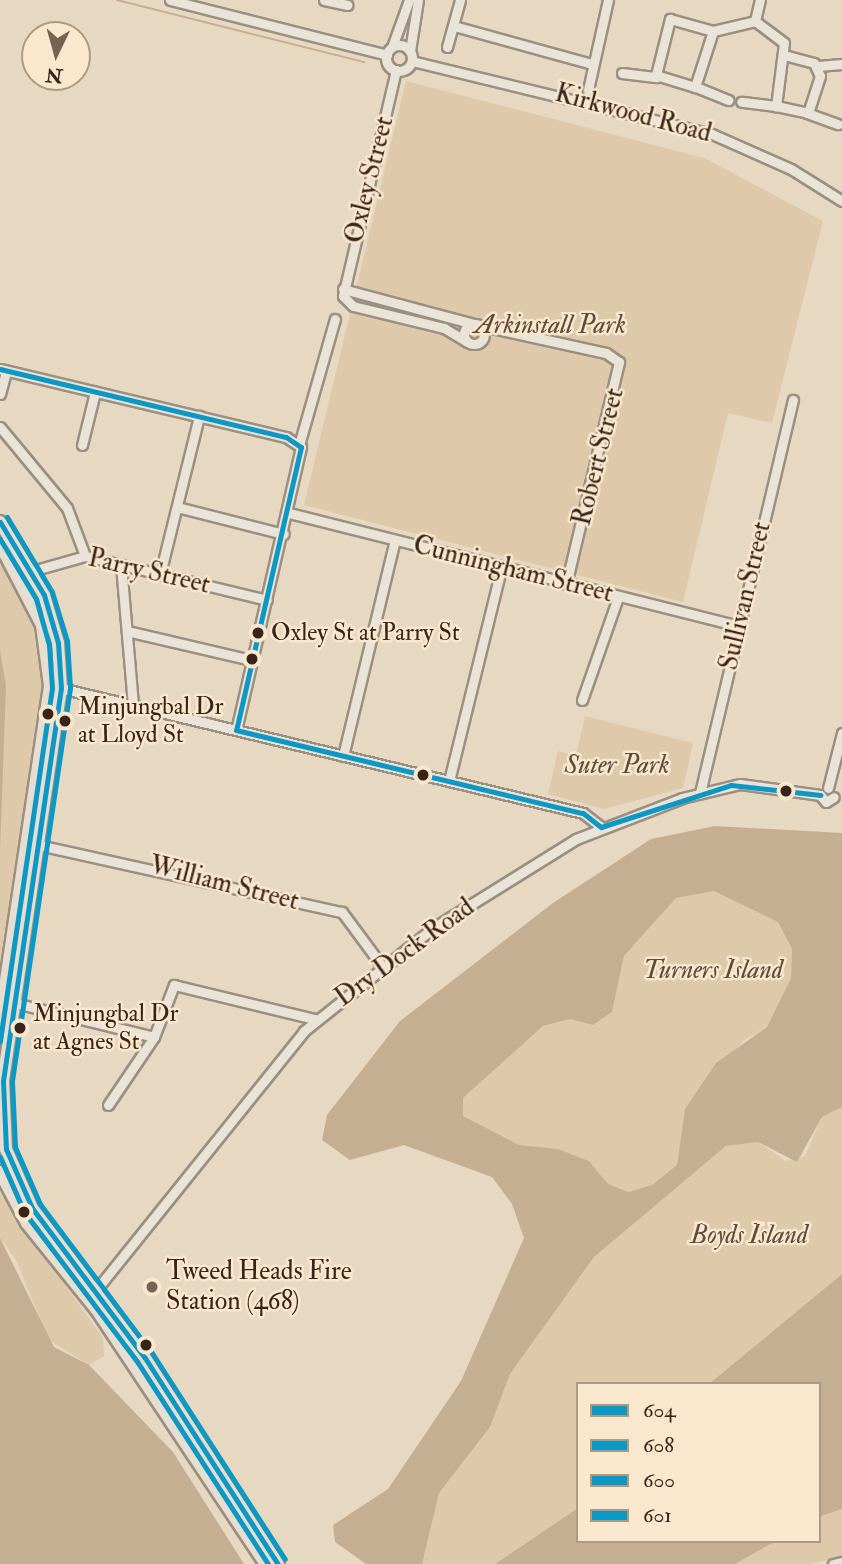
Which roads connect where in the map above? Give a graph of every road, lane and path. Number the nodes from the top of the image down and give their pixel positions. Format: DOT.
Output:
graph roads {
  1 [pos="170,0"];
  2 [pos="324,0"];
  3 [pos="409,0"];
  4 [pos="418,0"];
  5 [pos="460,0"];
  6 [pos="760,0"];
  7 [pos="605,1"];
  8 [pos="347,5"];
  9 [pos="755,21"];
  10 [pos="454,26"];
  11 [pos="713,31"];
  12 [pos="447,47"];
  13 [pos="390,51"];
  14 [pos="784,55"];
  15 [pos="411,56"];
  16 [pos="592,64"];
  17 [pos="842,64"];
  18 [pos="818,66"];
  19 [pos="397,70"];
  20 [pos="622,73"];
  21 [pos="657,77"];
  22 [pos="696,87"];
  23 [pos="588,90"];
  24 [pos="729,100"];
  25 [pos="741,102"];
  26 [pos="776,106"];
  27 [pos="807,113"];
  28 [pos="838,124"];
  29 [pos="842,201"];
  30 [pos="343,289"];
  31 [pos="335,319"];
  32 [pos="474,324"];
  33 [pos="507,329"];
  34 [pos="481,341"];
  35 [pos="467,342"];
  36 [pos="3,370"];
  37 [pos="95,392"];
  38 [pos="0,394"];
  39 [pos="793,400"];
  40 [pos="199,416"];
  41 [pos="0,427"];
  42 [pos="82,445"];
  43 [pos="299,445"];
  44 [pos="177,508"];
  45 [pos="289,513"];
  46 [pos="0,522"];
  47 [pos="284,534"];
  48 [pos="395,540"];
  49 [pos="0,544"];
  50 [pos="85,556"];
  51 [pos="121,565"];
  52 [pos="502,566"];
  53 [pos="32,571"];
  54 [pos="160,574"];
  55 [pos="566,584"];
  56 [pos="618,597"];
  57 [pos="267,600"];
  58 [pos="738,626"];
  59 [pos="127,631"];
  60 [pos="253,660"];
  61 [pos="56,687"];
  62 [pos="582,700"];
  63 [pos="133,704"];
  64 [pos="236,730"];
  65 [pos="842,733"];
  66 [pos="343,755"];
  67 [pos="449,781"];
  68 [pos="700,793"];
  69 [pos="831,795"];
  70 [pos="601,827"];
  71 [pos="39,845"];
  72 [pos="382,966"];
  73 [pos="15,1003"];
  74 [pos="315,1019"];
  75 [pos="0,1021"];
  76 [pos="154,1037"];
  77 [pos="108,1105"];
  78 [pos="0,1172"];
  79 [pos="92,1295"];
  80 [pos="842,1562"];
  81 [pos="266,1564"];
  82 [pos="278,1564"];
  83 [pos="833,1564"];
  1 -- 13 [label="street"];
  2 -- 8 [label="street"];
  3 -- 13 [label="street"];
  4 -- 15 [label="street"];
  5 -- 10 [label="street"];
  6 -- 9 [label="street"];
  7 -- 16 [label="street"];
  9 -- 11 [label="street"];
  9 -- 14 [label="street"];
  10 -- 12 [label="street"];
  10 -- 16 [label="street"];
  11 -- 21 [label="street"];
  11 -- 22 [label="street"];
  13 -- 15 [label="street, Kirkwood Road"];
  13 -- 19 [label="street"];
  14 -- 18 [label="street"];
  14 -- 26 [label="street"];
  15 -- 19 [label="street"];
  15 -- 29 [label="street, Kirkwood Road"];
  16 -- 23 [label="street"];
  17 -- 18 [label="street"];
  18 -- 27 [label="street"];
  19 -- 30 [label="street, Oxley Street"];
  20 -- 21 [label="street"];
  21 -- 22 [label="street"];
  22 -- 24 [label="street"];
  25 -- 26 [label="street"];
  26 -- 27 [label="street"];
  27 -- 28 [label="street"];
  30 -- 32 [label="street, Robert Street"];
  30 -- 35 [label="street"];
  31 -- 43 [label="street"];
  32 -- 33 [label="street, Robert Street"];
  32 -- 34 [label="street"];
  32 -- 35 [label="street"];
  33 -- 34 [label="street"];
  33 -- 55 [label="street, Robert Street"];
  34 -- 35 [label="street"];
  36 -- 37 [label="street"];
  36 -- 38 [label="street"];
  37 -- 40 [label="street"];
  37 -- 42 [label="street"];
  39 -- 58 [label="street, Sullivan Street"];
  40 -- 43 [label="street"];
  40 -- 44 [label="street"];
  41 -- 50 [label="street"];
  43 -- 45 [label="street"];
  44 -- 47 [label="street"];
  44 -- 54 [label="street"];
  45 -- 47 [label="street"];
  45 -- 48 [label="street, Cunningham Street"];
  46 -- 53 [label="main road"];
  47 -- 57 [label="street"];
  48 -- 52 [label="street, Cunningham Street"];
  48 -- 66 [label="street"];
  49 -- 61 [label="main road"];
  50 -- 51 [label="street, Parry Street"];
  50 -- 53 [label="street, Parry Street"];
  51 -- 54 [label="street, Parry Street"];
  51 -- 59 [label="street"];
  52 -- 55 [label="street, Cunningham Street"];
  52 -- 67 [label="street"];
  53 -- 61 [label="main road"];
  54 -- 57 [label="street, Parry Street"];
  55 -- 56 [label="street, Cunningham Street"];
  56 -- 58 [label="street, Cunningham Street"];
  56 -- 62 [label="street"];
  57 -- 60 [label="street"];
  58 -- 68 [label="street, Sullivan Street"];
  59 -- 60 [label="street"];
  59 -- 63 [label="street"];
  60 -- 64 [label="street"];
  61 -- 63 [label="street"];
  61 -- 71 [label="main road"];
  61 -- 75 [label="main road"];
  63 -- 64 [label="street"];
  64 -- 66 [label="street"];
  65 -- 69 [label="street"];
  66 -- 67 [label="street"];
  67 -- 70 [label="street"];
  68 -- 69 [label="street, Dry Dock Road"];
  68 -- 70 [label="street, Dry Dock Road"];
  70 -- 72 [label="street, Dry Dock Road"];
  71 -- 72 [label="street, William Street"];
  71 -- 73 [label="main road"];
  72 -- 74 [label="street, Dry Dock Road"];
  73 -- 76 [label="street"];
  73 -- 79 [label="main road"];
  74 -- 76 [label="street"];
  74 -- 79 [label="street, Dry Dock Road"];
  76 -- 77 [label="street"];
  78 -- 79 [label="main road"];
  79 -- 81 [label="main road"];
  79 -- 82 [label="main road"];
  80 -- 83 [label="street"];
}
